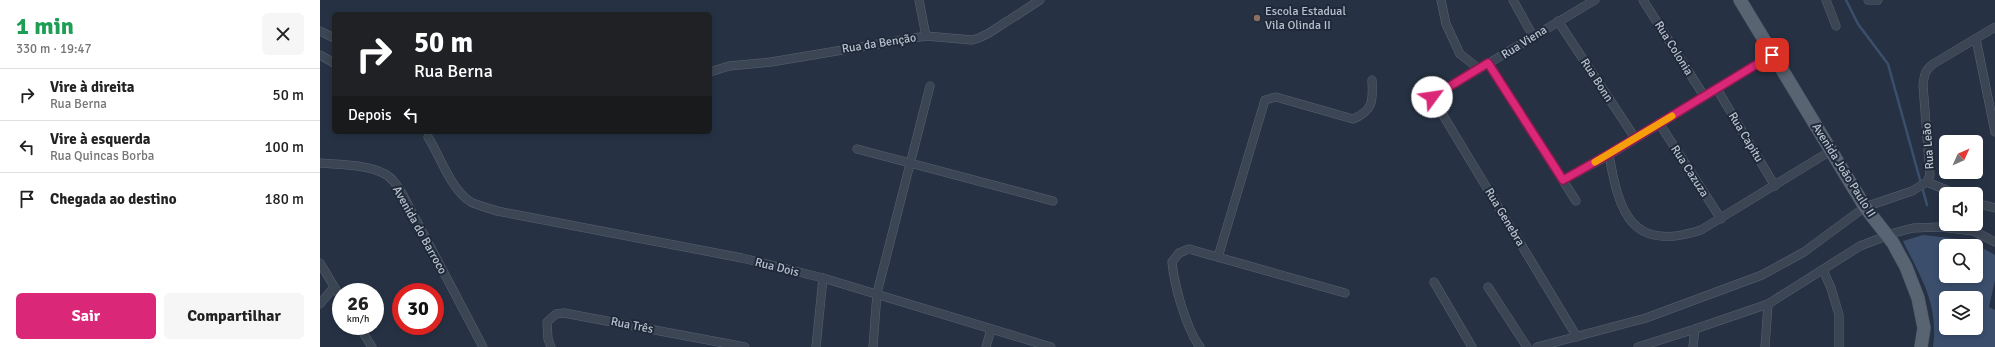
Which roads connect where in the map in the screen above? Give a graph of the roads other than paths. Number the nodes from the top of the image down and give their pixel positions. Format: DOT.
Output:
graph roads {
  1 [pos="919,0"];
  2 [pos="1040,0"];
  3 [pos="1441,0"];
  4 [pos="1513,0"];
  5 [pos="1595,0"];
  6 [pos="1644,0"];
  7 [pos="1740,0"];
  8 [pos="1826,0"];
  9 [pos="1868,0"];
  10 [pos="1878,0"];
  11 [pos="1558,21"];
  12 [pos="1836,26"];
  13 [pos="1995,27"];
  14 [pos="320,31"];
  15 [pos="926,36"];
  16 [pos="1532,36"];
  17 [pos="332,37"];
  18 [pos="1976,39"];
  19 [pos="320,55"];
  20 [pos="1772,55"];
  21 [pos="332,62"];
  22 [pos="1488,63"];
  23 [pos="1480,69"];
  24 [pos="712,71"];
  25 [pos="1372,80"];
  26 [pos="930,86"];
  27 [pos="1717,89"];
  28 [pos="1704,96"];
  29 [pos="1432,97"];
  30 [pos="1659,123"];
  31 [pos="1995,132"];
  32 [pos="428,137"];
  33 [pos="1635,138"];
  34 [pos="857,148"];
  35 [pos="1832,150"];
  36 [pos="1609,154"];
  37 [pos="320,163"];
  38 [pos="910,163"];
  39 [pos="1563,180"];
  40 [pos="1927,182"];
  41 [pos="1775,186"];
  42 [pos="1939,187"];
  43 [pos="1053,201"];
  44 [pos="1576,201"];
  45 [pos="1983,205"];
  46 [pos="1995,208"];
  47 [pos="1868,211"];
  48 [pos="1721,219"];
  49 [pos="1884,231"];
  50 [pos="1995,242"];
  51 [pos="1218,257"];
  52 [pos="320,262"];
  53 [pos="1823,270"];
  54 [pos="823,278"];
  55 [pos="1434,282"];
  56 [pos="332,283"];
  57 [pos="1488,287"];
  58 [pos="332,289"];
  59 [pos="877,293"];
  60 [pos="1345,293"];
  61 [pos="320,304"];
  62 [pos="1768,304"];
  63 [pos="991,329"];
  64 [pos="1695,330"];
  65 [pos="365,335"];
  66 [pos="1577,337"];
  67 [pos="372,347"];
  68 [pos="483,347"];
  69 [pos="551,347"];
  70 [pos="745,347"];
  71 [pos="816,347"];
  72 [pos="873,347"];
  73 [pos="986,347"];
  74 [pos="1051,347"];
  75 [pos="1200,347"];
  76 [pos="1472,347"];
  77 [pos="1527,347"];
  78 [pos="1537,347"];
  79 [pos="1638,347"];
  80 [pos="1693,347"];
  81 [pos="1765,347"];
  82 [pos="1839,347"];
  83 [pos="1922,347"];
  1 -- 15 [label="street"];
  2 -- 15 [label="street, Rua da Benção"];
  3 -- 23 [label="street"];
  4 -- 16 [label="street"];
  5 -- 11 [label="street, Rua Viena"];
  6 -- 28 [label="street, Rua Colonia"];
  7 -- 20 [label="main road, Avenida João Paulo II"];
  8 -- 12 [label="street"];
  9 -- 10 [label="street"];
  11 -- 16 [label="street, Rua Viena"];
  11 -- 33 [label="street, Rua Bonn"];
  13 -- 18 [label="street"];
  14 -- 17 [label="street"];
  15 -- 24 [label="street, Rua da Benção"];
  16 -- 22 [label="street, Rua Viena"];
  18 -- 31 [label="street"];
  18 -- 40 [label="street, Rua Leão"];
  19 -- 21 [label="street"];
  20 -- 27 [label="street"];
  20 -- 35 [label="main road, Avenida João Paulo II"];
  22 -- 23 [label="street, Rua Viena"];
  22 -- 39 [label="street"];
  23 -- 29 [label="street, Rua Viena"];
  25 -- 51 [label="street"];
  26 -- 38 [label="street"];
  27 -- 28 [label="street"];
  27 -- 41 [label="street, Rua Capitu"];
  28 -- 30 [label="street"];
  29 -- 66 [label="street, Rua Genebra"];
  30 -- 33 [label="street"];
  30 -- 48 [label="street, Rua Cazuza"];
  32 -- 54 [label="street, Rua Dois"];
  33 -- 36 [label="street"];
  34 -- 38 [label="street"];
  35 -- 41 [label="street"];
  35 -- 47 [label="main road, Avenida João Paulo II"];
  36 -- 39 [label="street"];
  36 -- 48 [label="street"];
  37 -- 68 [label="street, Avenida do Barroco"];
  38 -- 43 [label="street"];
  38 -- 59 [label="street"];
  39 -- 44 [label="street"];
  40 -- 42 [label="street"];
  40 -- 47 [label="street, Rua Leão"];
  41 -- 48 [label="street"];
  45 -- 46 [label="street"];
  47 -- 49 [label="main road, Avenida João Paulo II"];
  47 -- 66 [label="street, Rua Leão"];
  49 -- 50 [label="street"];
  49 -- 53 [label="street"];
  49 -- 83 [label="main road, Avenida João Paulo II"];
  51 -- 60 [label="street"];
  51 -- 75 [label="street"];
  52 -- 56 [label="street"];
  53 -- 62 [label="street"];
  53 -- 82 [label="street"];
  54 -- 59 [label="street, Rua Dois"];
  54 -- 71 [label="street"];
  55 -- 76 [label="street"];
  57 -- 77 [label="street"];
  58 -- 61 [label="street"];
  59 -- 63 [label="street, Rua Dois"];
  59 -- 72 [label="street"];
  62 -- 64 [label="street"];
  62 -- 81 [label="street"];
  63 -- 73 [label="street"];
  63 -- 74 [label="street, Rua Dois"];
  64 -- 79 [label="street"];
  64 -- 80 [label="street"];
  65 -- 67 [label="street"];
  66 -- 78 [label="street, Rua Leão"];
  69 -- 70 [label="street, Rua Três"];
}
